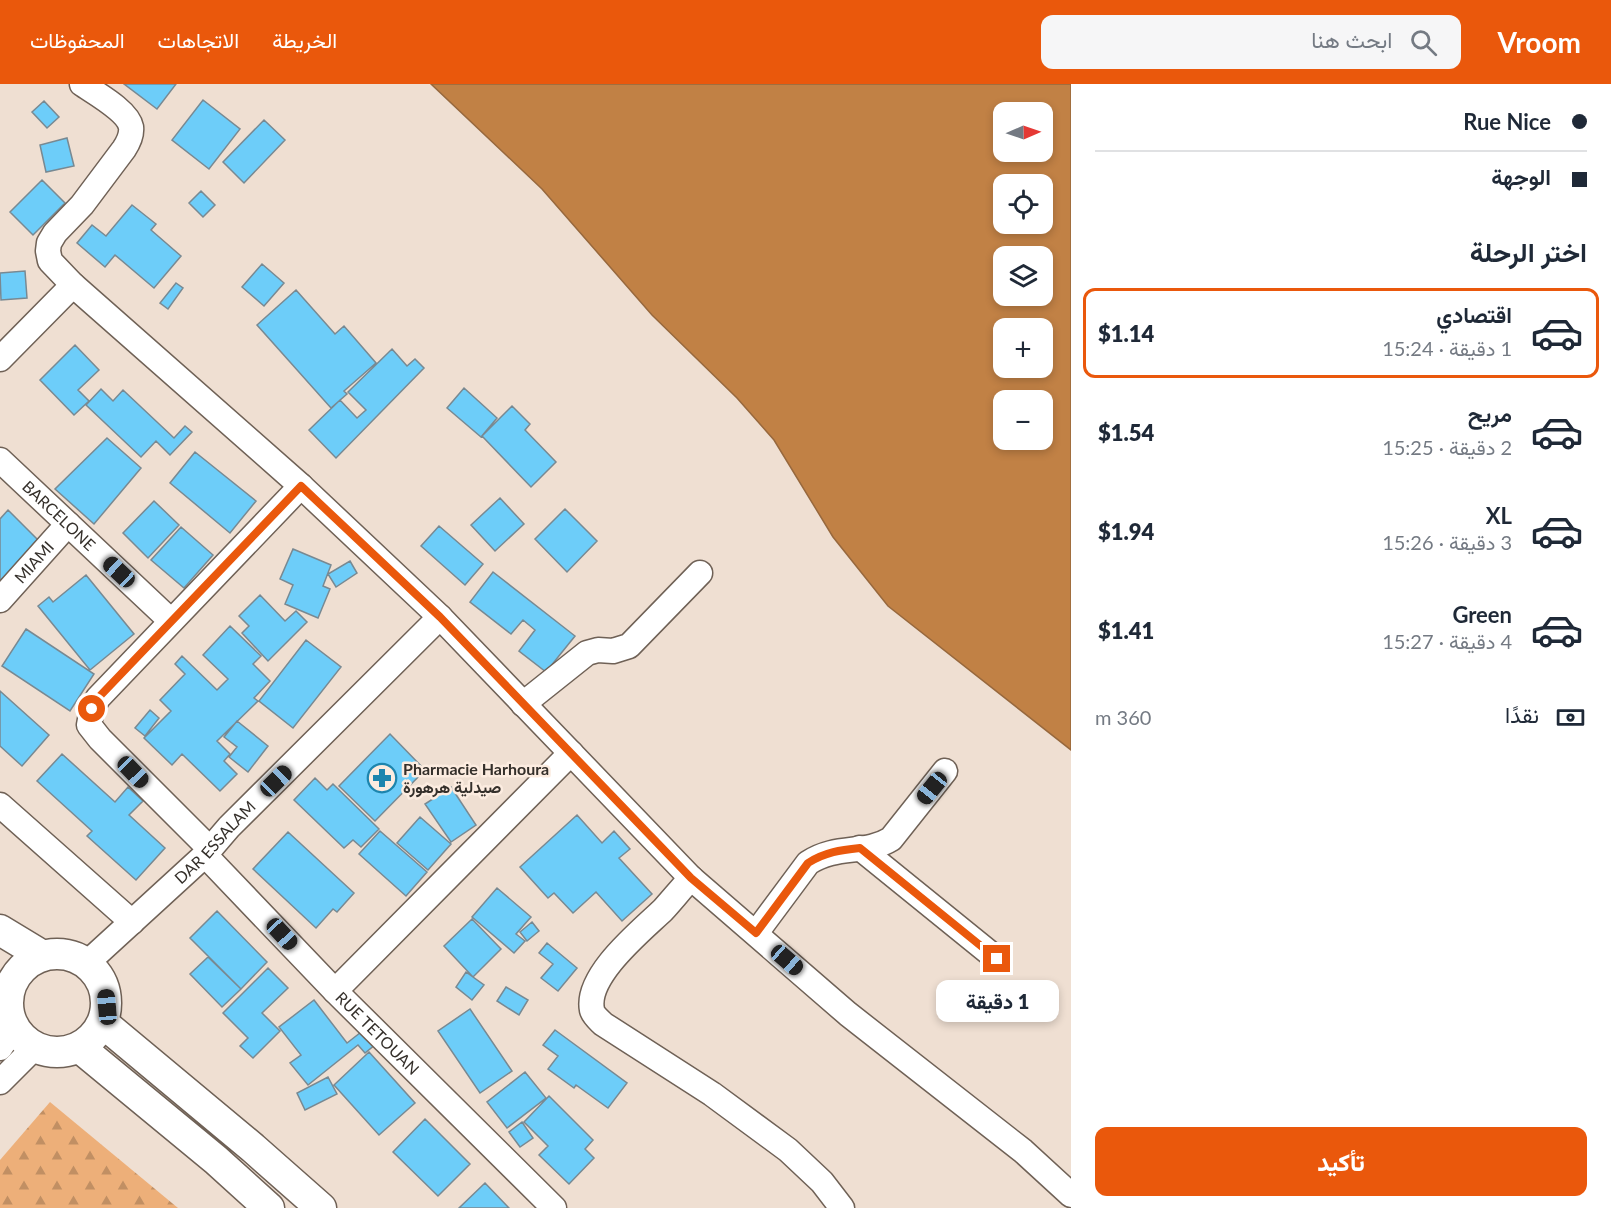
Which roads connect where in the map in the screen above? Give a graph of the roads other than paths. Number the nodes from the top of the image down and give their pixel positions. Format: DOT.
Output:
graph roads {
  1 [pos="82,84"];
  2 [pos="73,285"];
  3 [pos="0,359"];
  4 [pos="0,460"];
  5 [pos="301,486"];
  6 [pos="68,524"];
  7 [pos="700,573"];
  8 [pos="0,600"];
  9 [pos="440,617"];
  10 [pos="171,621"];
  11 [pos="523,704"];
  12 [pos="571,753"];
  13 [pos="945,771"];
  14 [pos="0,805"];
  15 [pos="860,848"];
  16 [pos="207,852"];
  17 [pos="691,878"];
  18 [pos="132,922"];
  19 [pos="0,930"];
  20 [pos="756,933"];
  21 [pos="43,956"];
  22 [pos="997,959"];
  23 [pos="87,963"];
  24 [pos="335,991"];
  25 [pos="10,1014"];
  26 [pos="103,1023"];
  27 [pos="79,1047"];
  28 [pos="0,1082"];
  29 [pos="1071,1195"];
  30 [pos="269,1208"];
  31 [pos="321,1208"];
  32 [pos="554,1208"];
  33 [pos="842,1208"];
  1 -- 2 [label="street"];
  2 -- 3 [label="street"];
  2 -- 5 [label="street"];
  4 -- 6 [label="street, BARCELONE"];
  5 -- 9 [label="street"];
  5 -- 10 [label="street"];
  6 -- 8 [label="street, MIAMI"];
  6 -- 10 [label="street, BARCELONE"];
  7 -- 11 [label="street"];
  9 -- 11 [label="street"];
  9 -- 16 [label="street, DAR ESSALAM"];
  10 -- 16 [label="street, RUE TETOUAN"];
  11 -- 12 [label="street"];
  12 -- 17 [label="street"];
  12 -- 24 [label="street"];
  13 -- 15 [label="street"];
  14 -- 18 [label="street"];
  15 -- 20 [label="street"];
  15 -- 22 [label="street"];
  16 -- 18 [label="street, DAR ESSALAM"];
  16 -- 24 [label="street, RUE TETOUAN"];
  17 -- 20 [label="street"];
  17 -- 33 [label="street"];
  18 -- 23 [label="street, DAR ESSALAM"];
  19 -- 21 [label="main road"];
  20 -- 29 [label="street"];
  21 -- 23 [label="main road"];
  21 -- 25 [label="main road"];
  23 -- 26 [label="main road"];
  24 -- 32 [label="street, RUE TETOUAN"];
  25 -- 27 [label="main road"];
  25 -- 28 [label="street"];
  26 -- 27 [label="main road"];
  26 -- 31 [label="main road"];
  27 -- 30 [label="main road"];
}
